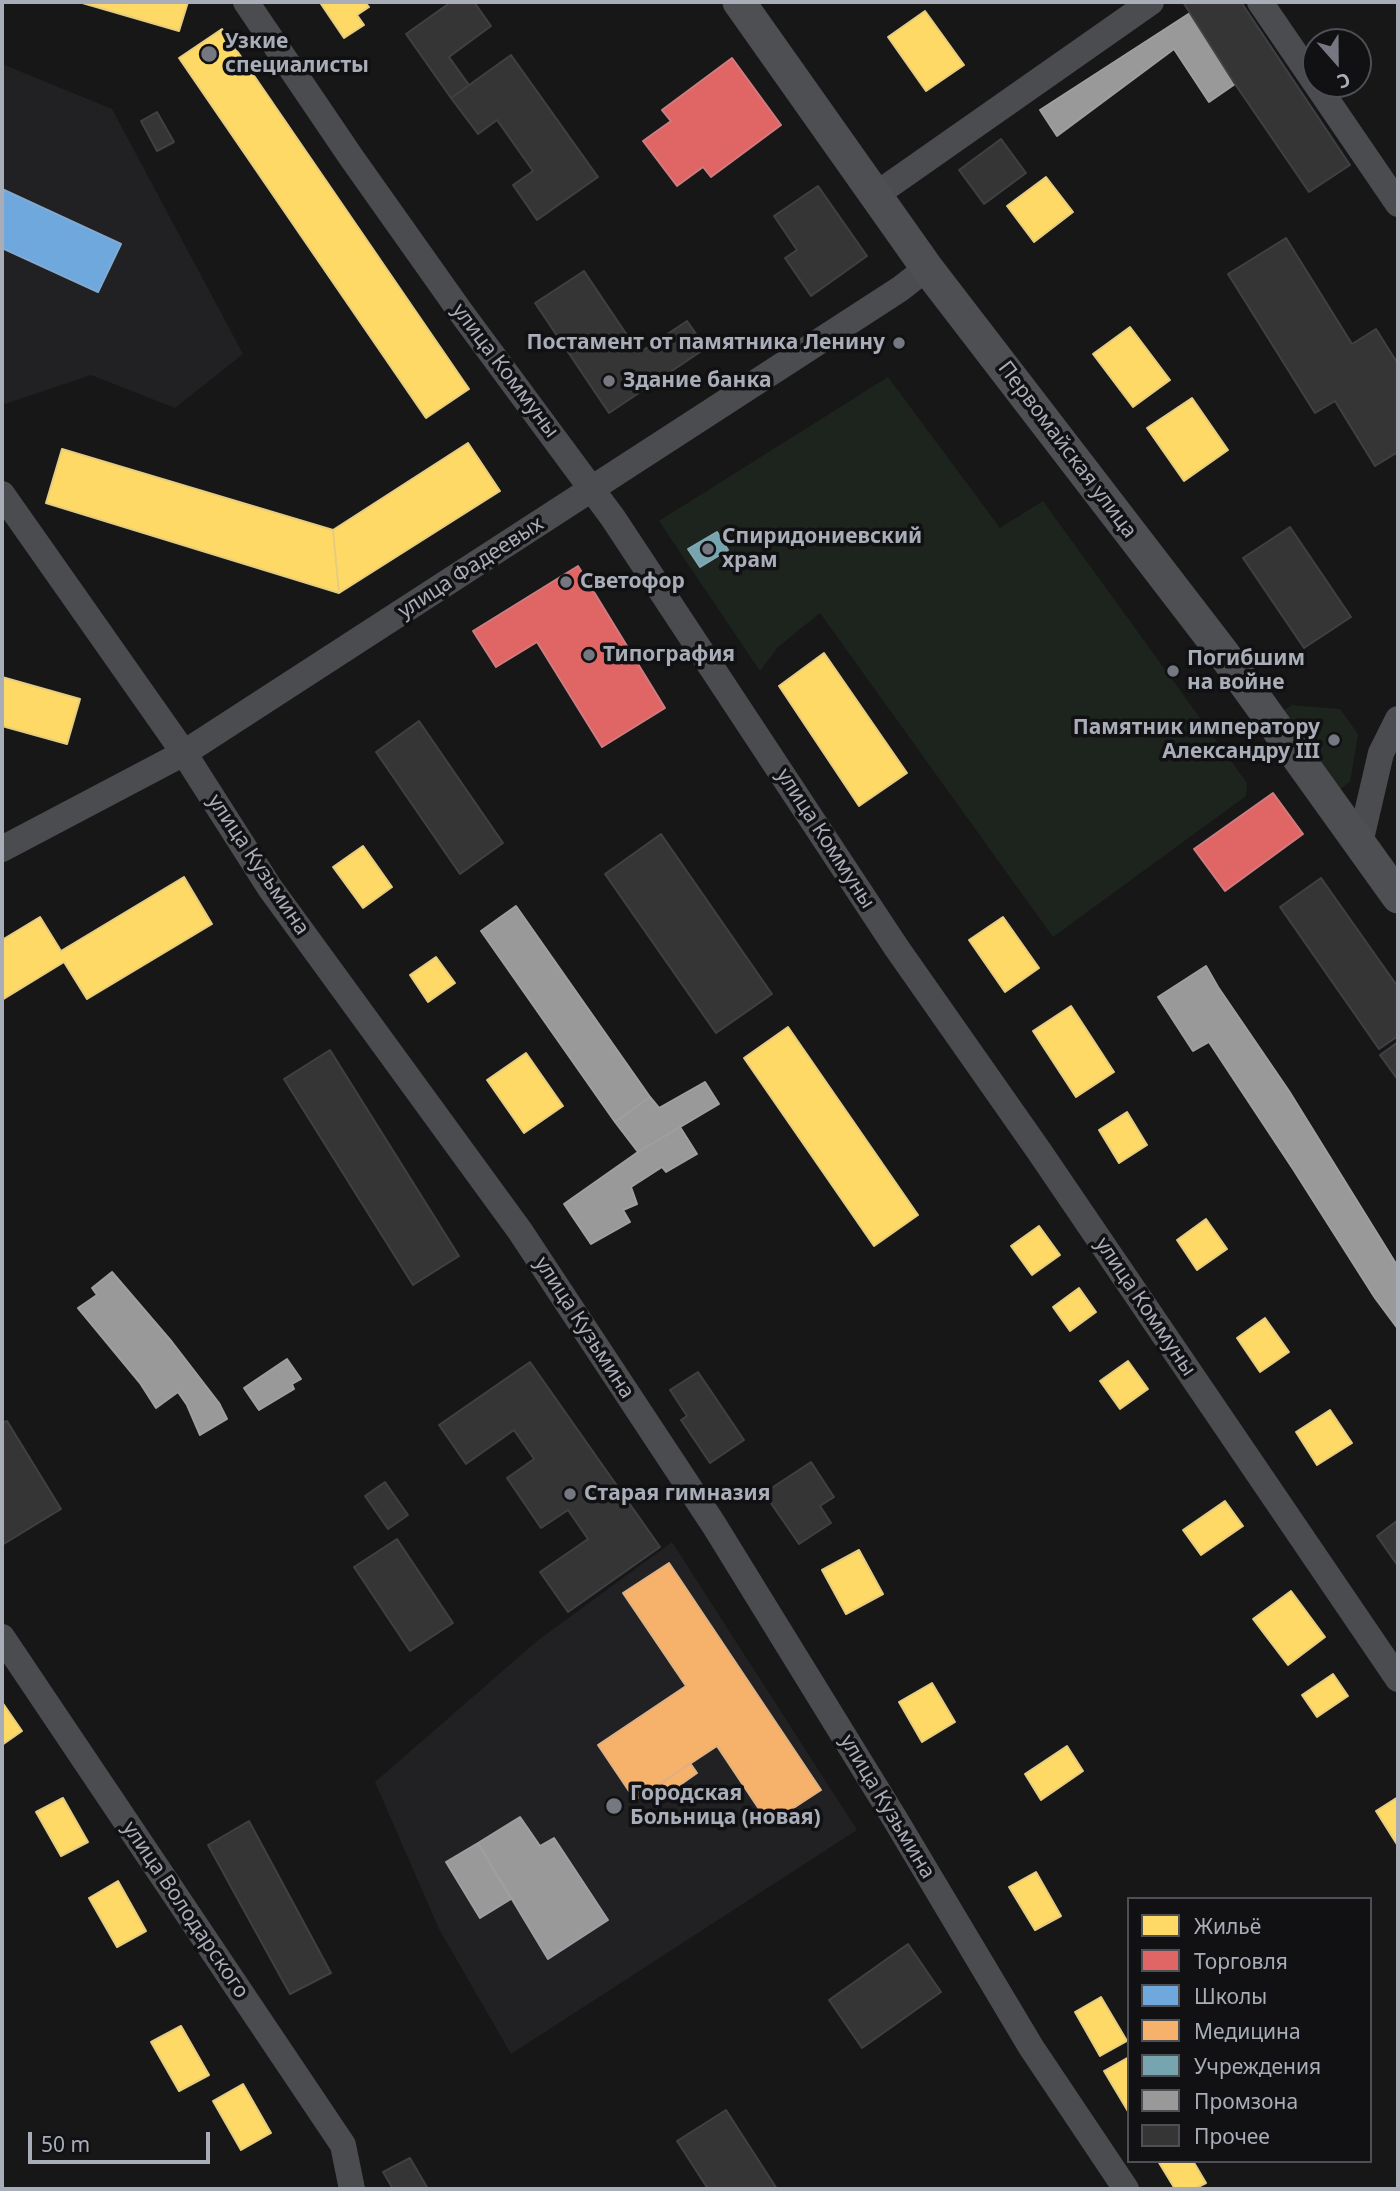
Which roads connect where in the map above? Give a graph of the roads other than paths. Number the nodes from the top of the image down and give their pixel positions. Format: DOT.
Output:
graph roads {
  1 [pos="246,2"];
  2 [pos="739,2"];
  3 [pos="1151,2"];
  4 [pos="1260,2"];
  5 [pos="877,194"];
  6 [pos="1398,204"];
  7 [pos="928,268"];
  8 [pos="593,489"];
  9 [pos="2,494"];
  10 [pos="1398,719"];
  11 [pos="184,753"];
  12 [pos="1360,843"];
  13 [pos="2,849"];
  14 [pos="1398,897"];
  15 [pos="2,1637"];
  16 [pos="1398,1679"];
  17 [pos="352,2189"];
  18 [pos="1126,2189"];
  1 -- 8 [label="street, улица Коммуны"];
  2 -- 5 [label="main road, Первомайская улица"];
  3 -- 5 [label="street"];
  4 -- 6 [label="street"];
  5 -- 7 [label="main road, Первомайская улица"];
  7 -- 8 [label="street, улица Фадеевых"];
  7 -- 12 [label="main road, Первомайская улица"];
  8 -- 11 [label="street, улица Фадеевых"];
  8 -- 16 [label="street, улица Коммуны"];
  9 -- 11 [label="street, улица Кузьмина"];
  10 -- 12 [label="street"];
  11 -- 13 [label="street, улица Фадеевых"];
  11 -- 18 [label="street, улица Кузьмина"];
  12 -- 14 [label="main road, Первомайская улица"];
  15 -- 17 [label="street, улица Володарского"];
}
